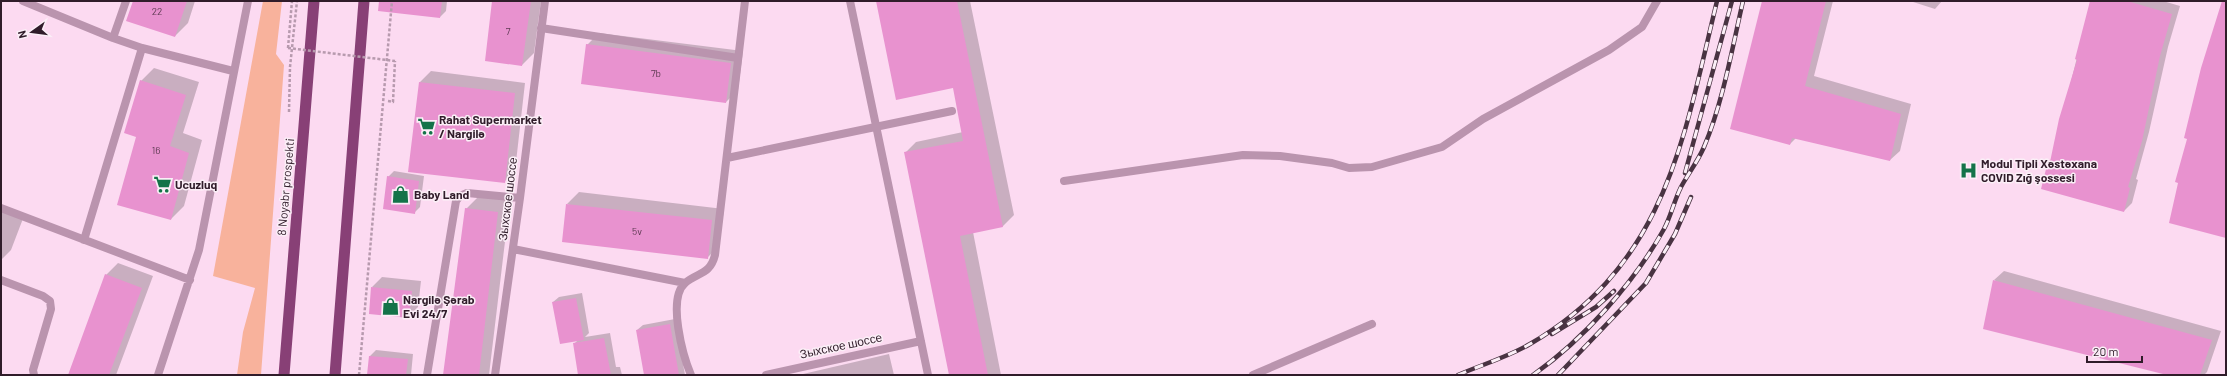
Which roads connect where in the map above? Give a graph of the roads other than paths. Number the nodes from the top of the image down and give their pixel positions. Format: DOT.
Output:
graph roads {
  1 [pos="23,1"];
  2 [pos="126,1"];
  3 [pos="248,1"];
  4 [pos="314,1"];
  5 [pos="364,1"];
  6 [pos="545,1"];
  7 [pos="745,1"];
  8 [pos="850,1"];
  9 [pos="1657,1"];
  10 [pos="542,28"];
  11 [pos="114,38"];
  12 [pos="142,48"];
  13 [pos="738,58"];
  14 [pos="233,71"];
  15 [pos="952,111"];
  16 [pos="875,126"];
  17 [pos="727,158"];
  18 [pos="1064,181"];
  19 [pos="520,198"];
  20 [pos="1,208"];
  21 [pos="84,240"];
  22 [pos="513,249"];
  23 [pos="1,280"];
  24 [pos="190,280"];
  25 [pos="685,283"];
  26 [pos="1372,324"];
  27 [pos="921,341"];
  28 [pos="34,375"];
  29 [pos="158,375"];
  30 [pos="284,375"];
  31 [pos="335,375"];
  32 [pos="427,375"];
  33 [pos="495,375"];
  34 [pos="691,375"];
  35 [pos="766,375"];
  36 [pos="928,375"];
  37 [pos="1253,375"];
  1 -- 11 [label="lane"];
  2 -- 11 [label="lane"];
  3 -- 14 [label="lane"];
  4 -- 30 [label="highway, 8 Noyabr prospekti"];
  5 -- 31 [label="highway"];
  6 -- 10 [label="lane, Зыхское шоссе"];
  7 -- 13 [label="lane"];
  8 -- 16 [label="lane"];
  9 -- 18 [label="lane"];
  10 -- 13 [label="lane"];
  10 -- 19 [label="lane, Зыхское шоссе"];
  11 -- 12 [label="lane"];
  12 -- 14 [label="lane"];
  12 -- 21 [label="lane"];
  13 -- 17 [label="lane"];
  14 -- 24 [label="lane"];
  15 -- 16 [label="lane"];
  16 -- 17 [label="lane"];
  16 -- 27 [label="lane"];
  17 -- 25 [label="lane"];
  19 -- 22 [label="lane, Зыхское шоссе"];
  19 -- 32 [label="lane"];
  20 -- 21 [label="lane"];
  21 -- 24 [label="lane"];
  22 -- 25 [label="lane"];
  22 -- 33 [label="lane, Зыхское шоссе"];
  23 -- 28 [label="lane"];
  24 -- 29 [label="lane"];
  25 -- 34 [label="lane"];
  26 -- 37 [label="lane"];
  27 -- 35 [label="lane, Зыхское шоссе"];
  27 -- 36 [label="lane"];
}
